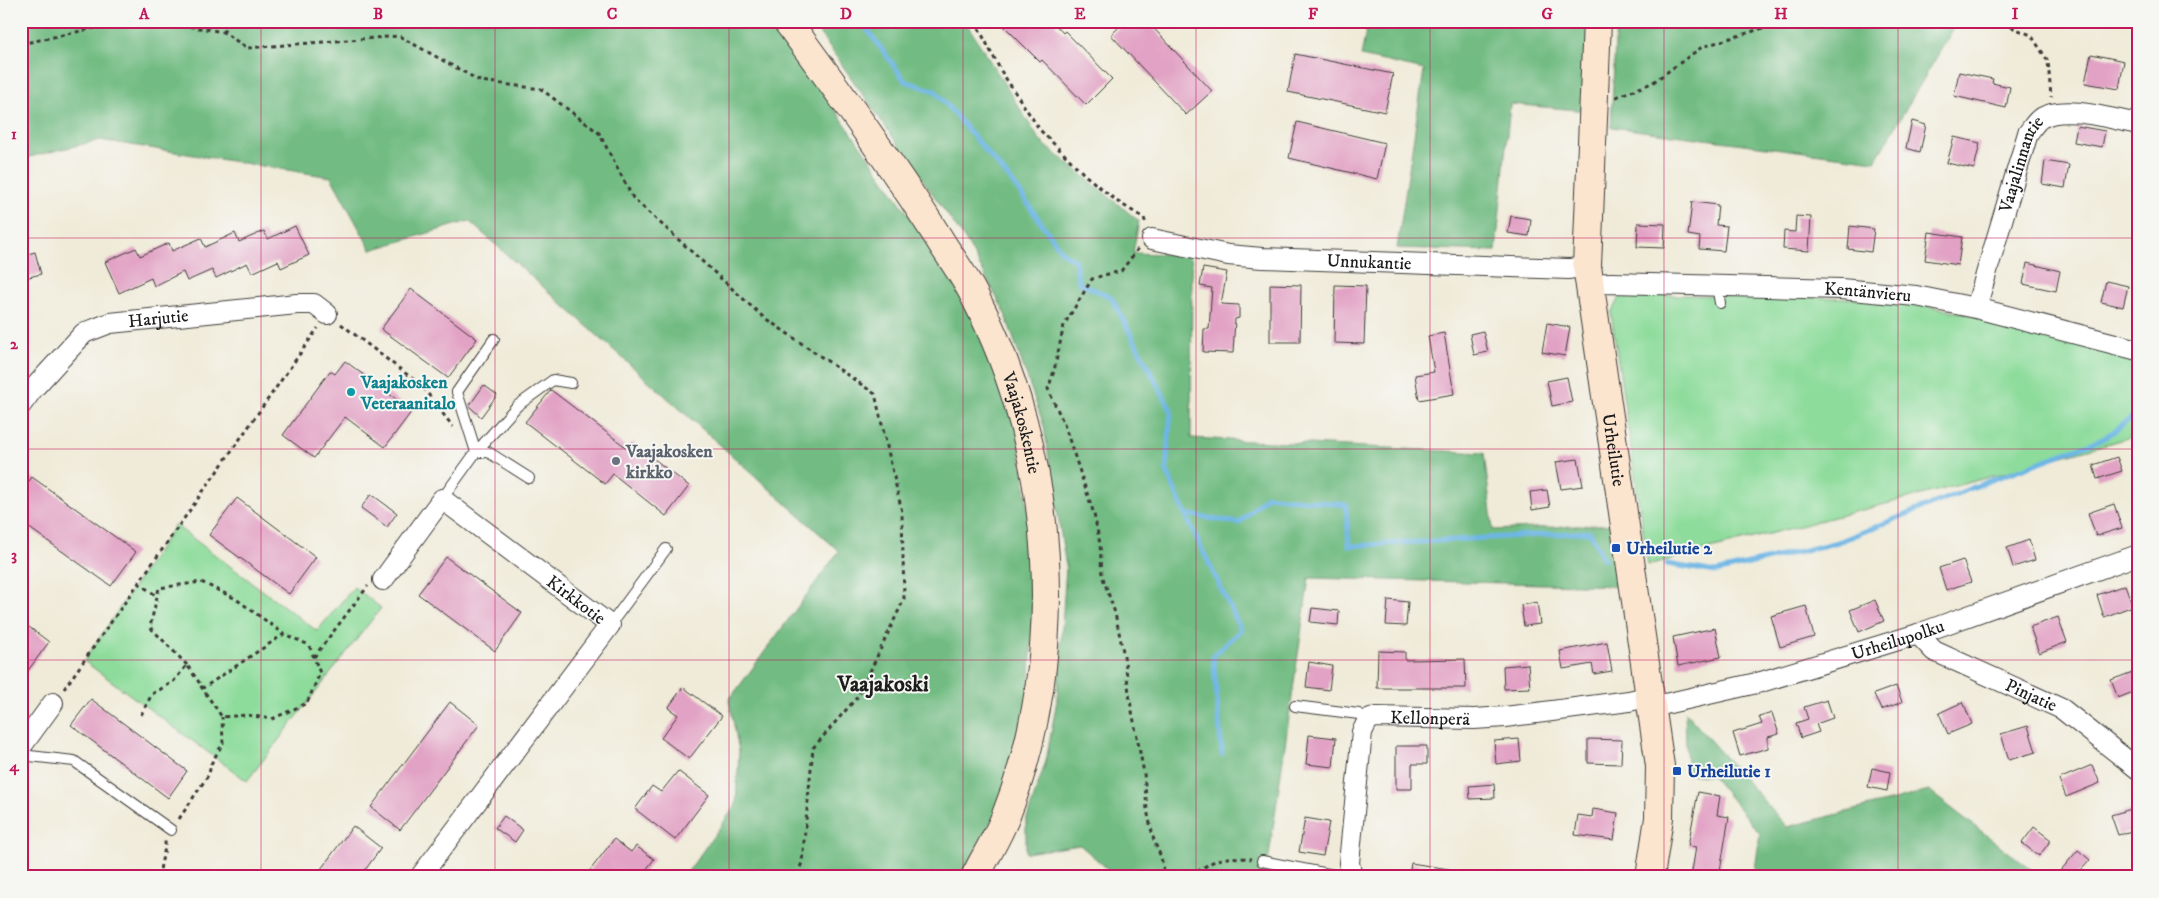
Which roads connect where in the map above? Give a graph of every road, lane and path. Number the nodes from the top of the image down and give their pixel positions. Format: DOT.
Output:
graph roads {
  1 [pos="127,21"];
  2 [pos="158,21"];
  3 [pos="232,21"];
  4 [pos="787,21"];
  5 [pos="976,21"];
  6 [pos="1597,21"];
  7 [pos="1786,21"];
  8 [pos="1824,21"];
  9 [pos="1915,21"];
  10 [pos="1996,21"];
  11 [pos="222,32"];
  12 [pos="21,44"];
  13 [pos="1615,97"];
  14 [pos="2053,112"];
  15 [pos="2138,124"];
  16 [pos="1152,239"];
  17 [pos="1589,275"];
  18 [pos="1976,308"];
  19 [pos="327,314"];
  20 [pos="494,339"];
  21 [pos="2138,350"];
  22 [pos="572,383"];
  23 [pos="21,405"];
  24 [pos="476,452"];
  25 [pos="528,478"];
  26 [pos="442,499"];
  27 [pos="666,549"];
  28 [pos="2138,555"];
  29 [pos="138,582"];
  30 [pos="374,584"];
  31 [pos="157,596"];
  32 [pos="610,625"];
  33 [pos="284,634"];
  34 [pos="1918,634"];
  35 [pos="314,657"];
  36 [pos="187,665"];
  37 [pos="200,685"];
  38 [pos="1652,701"];
  39 [pos="53,704"];
  40 [pos="1295,706"];
  41 [pos="141,715"];
  42 [pos="222,717"];
  43 [pos="1368,720"];
  44 [pos="21,747"];
  45 [pos="21,755"];
  46 [pos="2138,769"];
  47 [pos="171,830"];
  48 [pos="1262,860"];
  49 [pos="2138,874"];
  50 [pos="1351,876"];
  51 [pos="162,877"];
  52 [pos="420,877"];
  53 [pos="798,877"];
  54 [pos="975,877"];
  55 [pos="1165,877"];
  56 [pos="1191,877"];
  57 [pos="1650,877"];
  58 [pos="2135,877"];
  1 -- 12 [label="path"];
  2 -- 11 [label="path"];
  3 -- 11 [label="path"];
  4 -- 54 [label="main road, Vaajakoskentie"];
  5 -- 16 [label="path"];
  6 -- 17 [label="main road, Urheilutie"];
  7 -- 13 [label="path"];
  8 -- 9 [label="path"];
  10 -- 14 [label="path"];
  11 -- 53 [label="path"];
  14 -- 15 [label="street, Vaajalinnantie"];
  14 -- 18 [label="street, Vaajalinnantie"];
  16 -- 17 [label="street, Unnukantie"];
  16 -- 55 [label="path"];
  17 -- 18 [label="street, Kentänvieru"];
  17 -- 38 [label="main road, Urheilutie"];
  18 -- 21 [label="street, Kentänvieru"];
  19 -- 23 [label="street, Harjutie"];
  19 -- 24 [label="path"];
  19 -- 29 [label="path"];
  20 -- 24 [label="lane"];
  22 -- 24 [label="lane"];
  24 -- 25 [label="lane"];
  24 -- 26 [label="lane"];
  26 -- 30 [label="street"];
  26 -- 32 [label="street, Kirkkotie"];
  27 -- 32 [label="lane"];
  28 -- 34 [label="street, Urheilupolku"];
  29 -- 31 [label="path"];
  29 -- 39 [label="path"];
  30 -- 35 [label="path"];
  31 -- 33 [label="path"];
  31 -- 36 [label="path"];
  32 -- 52 [label="street, Kirkkotie"];
  33 -- 35 [label="path"];
  33 -- 37 [label="path"];
  34 -- 38 [label="street, Urheilupolku"];
  34 -- 46 [label="street, Pinjatie"];
  35 -- 42 [label="path"];
  36 -- 37 [label="path"];
  36 -- 41 [label="path"];
  37 -- 42 [label="path"];
  38 -- 43 [label="street, Kellonperä"];
  38 -- 57 [label="main road, Urheilutie"];
  39 -- 44 [label="street"];
  40 -- 43 [label="lane"];
  42 -- 47 [label="path"];
  43 -- 50 [label="street, Kellonperä"];
  45 -- 47 [label="lane"];
  47 -- 51 [label="path"];
  48 -- 50 [label="lane"];
  48 -- 56 [label="path"];
  49 -- 58 [label="path"];
}
